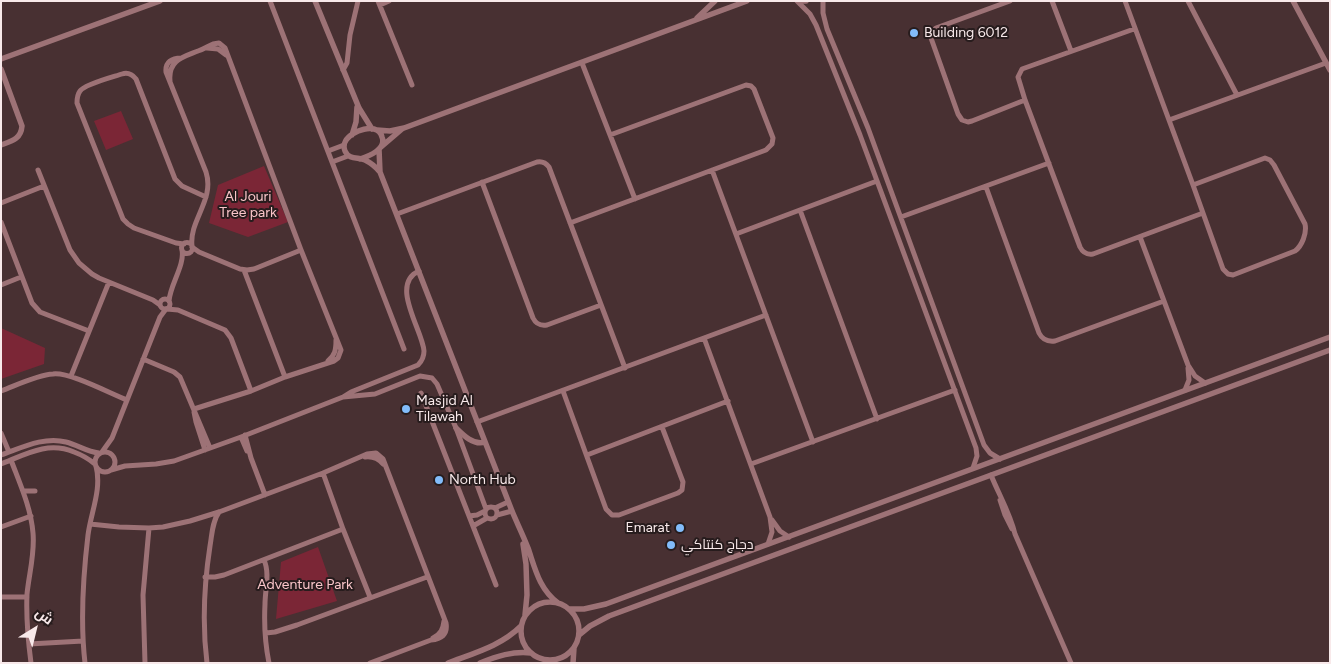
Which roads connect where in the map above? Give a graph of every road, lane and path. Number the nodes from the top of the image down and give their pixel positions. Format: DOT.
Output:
graph roads {
  1 [pos="160,1"];
  2 [pos="270,1"];
  3 [pos="315,1"];
  4 [pos="358,1"];
  5 [pos="389,1"];
  6 [pos="715,1"];
  7 [pos="748,1"];
  8 [pos="798,1"];
  9 [pos="806,1"];
  10 [pos="823,1"];
  11 [pos="1010,1"];
  12 [pos="1052,1"];
  13 [pos="1125,1"];
  14 [pos="1188,1"];
  15 [pos="1293,1"];
  16 [pos="379,3"];
  17 [pos="696,20"];
  18 [pos="1134,28"];
  19 [pos="1071,51"];
  20 [pos="1,60"];
  21 [pos="582,62"];
  22 [pos="1326,63"];
  23 [pos="1,69"];
  24 [pos="343,70"];
  25 [pos="1330,70"];
  26 [pos="412,85"];
  27 [pos="1237,95"];
  28 [pos="1025,100"];
  29 [pos="357,102"];
  30 [pos="1169,120"];
  31 [pos="404,128"];
  32 [pos="375,130"];
  33 [pos="352,135"];
  34 [pos="610,135"];
  35 [pos="1,145"];
  36 [pos="344,145"];
  37 [pos="380,148"];
  38 [pos="328,151"];
  39 [pos="348,156"];
  40 [pos="360,159"];
  41 [pos="332,162"];
  42 [pos="1049,163"];
  43 [pos="38,170"];
  44 [pos="712,170"];
  45 [pos="380,172"];
  46 [pos="877,181"];
  47 [pos="482,182"];
  48 [pos="1193,185"];
  49 [pos="44,186"];
  50 [pos="986,187"];
  51 [pos="206,197"];
  52 [pos="635,199"];
  53 [pos="1,203"];
  54 [pos="800,210"];
  55 [pos="1203,213"];
  56 [pos="397,214"];
  57 [pos="901,218"];
  58 [pos="1,222"];
  59 [pos="570,223"];
  60 [pos="736,234"];
  61 [pos="192,236"];
  62 [pos="1140,237"];
  63 [pos="183,247"];
  64 [pos="191,250"];
  65 [pos="301,250"];
  66 [pos="183,259"];
  67 [pos="244,270"];
  68 [pos="419,271"];
  69 [pos="22,277"];
  70 [pos="108,282"];
  71 [pos="1,285"];
  72 [pos="1164,301"];
  73 [pos="165,304"];
  74 [pos="601,305"];
  75 [pos="766,316"];
  76 [pos="89,331"];
  77 [pos="1330,337"];
  78 [pos="704,338"];
  79 [pos="404,350"];
  80 [pos="1330,350"];
  81 [pos="144,358"];
  82 [pos="1188,366"];
  83 [pos="625,368"];
  84 [pos="409,370"];
  85 [pos="71,376"];
  86 [pos="285,377"];
  87 [pos="412,380"];
  88 [pos="377,382"];
  89 [pos="1205,383"];
  90 [pos="955,390"];
  91 [pos="1185,390"];
  92 [pos="1,391"];
  93 [pos="251,391"];
  94 [pos="563,391"];
  95 [pos="379,392"];
  96 [pos="421,393"];
  97 [pos="342,397"];
  98 [pos="126,400"];
  99 [pos="728,401"];
  100 [pos="194,409"];
  101 [pos="877,419"];
  102 [pos="478,422"];
  103 [pos="662,427"];
  104 [pos="456,428"];
  105 [pos="1,433"];
  106 [pos="243,436"];
  107 [pos="112,438"];
  108 [pos="485,442"];
  109 [pos="813,442"];
  110 [pos="207,449"];
  111 [pos="9,452"];
  112 [pos="100,453"];
  113 [pos="1,455"];
  114 [pos="586,455"];
  115 [pos="113,456"];
  116 [pos="1000,459"];
  117 [pos="10,460"];
  118 [pos="1,464"];
  119 [pos="751,464"];
  120 [pos="96,465"];
  121 [pos="129,465"];
  122 [pos="973,468"];
  123 [pos="110,470"];
  124 [pos="323,473"];
  125 [pos="991,475"];
  126 [pos="98,487"];
  127 [pos="23,491"];
  128 [pos="35,491"];
  129 [pos="265,495"];
  130 [pos="508,502"];
  131 [pos="495,508"];
  132 [pos="486,510"];
  133 [pos="512,511"];
  134 [pos="219,512"];
  135 [pos="497,515"];
  136 [pos="31,516"];
  137 [pos="469,516"];
  138 [pos="770,517"];
  139 [pos="203,518"];
  140 [pos="487,518"];
  141 [pos="515,519"];
  142 [pos="90,524"];
  143 [pos="473,526"];
  144 [pos="1,527"];
  145 [pos="149,528"];
  146 [pos="213,528"];
  147 [pos="343,529"];
  148 [pos="789,537"];
  149 [pos="768,544"];
  150 [pos="264,560"];
  151 [pos="205,577"];
  152 [pos="427,577"];
  153 [pos="496,585"];
  154 [pos="1,597"];
  155 [pos="27,597"];
  156 [pos="370,597"];
  157 [pos="558,603"];
  158 [pos="569,609"];
  159 [pos="525,615"];
  160 [pos="521,626"];
  161 [pos="266,633"];
  162 [pos="579,635"];
  163 [pos="83,641"];
  164 [pos="29,644"];
  165 [pos="574,648"];
  166 [pos="531,653"];
  167 [pos="543,661"];
  168 [pos="31,663"];
  169 [pos="85,663"];
  170 [pos="145,663"];
  171 [pos="207,663"];
  172 [pos="269,663"];
  173 [pos="370,663"];
  174 [pos="448,663"];
  175 [pos="480,663"];
  176 [pos="573,663"];
  177 [pos="1071,663"];
  1 -- 20 [label="street"];
  2 -- 38 [label="street"];
  3 -- 24 [label="street"];
  4 -- 24 [label="street"];
  5 -- 16 [label="street"];
  6 -- 17 [label="street"];
  7 -- 17 [label="street"];
  8 -- 9 [label="street"];
  8 -- 46 [label="street"];
  10 -- 57 [label="street"];
  11 -- 28 [label="street"];
  12 -- 19 [label="street"];
  13 -- 18 [label="street"];
  14 -- 27 [label="street"];
  15 -- 22 [label="street"];
  16 -- 26 [label="street"];
  17 -- 21 [label="street"];
  18 -- 19 [label="street"];
  18 -- 30 [label="street"];
  19 -- 28 [label="street"];
  21 -- 31 [label="street"];
  21 -- 34 [label="street"];
  22 -- 25 [label="street"];
  22 -- 27 [label="street"];
  23 -- 35 [label="street"];
  24 -- 29 [label="street"];
  27 -- 30 [label="street"];
  28 -- 42 [label="street"];
  29 -- 32 [label="street"];
  29 -- 33 [label="street"];
  30 -- 48 [label="street"];
  31 -- 32 [label="street"];
  31 -- 37 [label="street"];
  32 -- 33 [label="street"];
  32 -- 37 [label="street"];
  33 -- 36 [label="street"];
  34 -- 44 [label="street"];
  34 -- 52 [label="street"];
  36 -- 38 [label="street"];
  36 -- 39 [label="street"];
  37 -- 40 [label="street"];
  37 -- 45 [label="street"];
  38 -- 41 [label="street"];
  39 -- 40 [label="street"];
  39 -- 41 [label="street"];
  40 -- 45 [label="street"];
  41 -- 79 [label="street"];
  42 -- 50 [label="street"];
  42 -- 62 [label="street"];
  43 -- 49 [label="street"];
  44 -- 52 [label="street"];
  44 -- 60 [label="street"];
  45 -- 56 [label="street"];
  46 -- 54 [label="street"];
  46 -- 90 [label="street"];
  47 -- 56 [label="street"];
  47 -- 59 [label="street"];
  47 -- 74 [label="street"];
  48 -- 55 [label="street"];
  48 -- 55 [label="street"];
  49 -- 53 [label="street"];
  49 -- 70 [label="street"];
  50 -- 57 [label="street"];
  50 -- 72 [label="street"];
  51 -- 61 [label="street"];
  51 -- 63 [label="street"];
  51 -- 65 [label="street"];
  52 -- 59 [label="street"];
  54 -- 60 [label="street"];
  54 -- 101 [label="street"];
  55 -- 62 [label="street"];
  56 -- 68 [label="street"];
  57 -- 116 [label="street"];
  58 -- 69 [label="street"];
  59 -- 74 [label="street"];
  60 -- 75 [label="street"];
  61 -- 63 [label="street"];
  61 -- 64 [label="street"];
  62 -- 72 [label="street"];
  63 -- 64 [label="street"];
  63 -- 64 [label="street"];
  63 -- 66 [label="street"];
  64 -- 66 [label="street"];
  64 -- 67 [label="street"];
  65 -- 67 [label="street"];
  65 -- 86 [label="street"];
  66 -- 73 [label="street"];
  67 -- 86 [label="street"];
  68 -- 84 [label="street"];
  68 -- 102 [label="street"];
  69 -- 71 [label="street"];
  69 -- 76 [label="street"];
  70 -- 73 [label="street"];
  70 -- 76 [label="street"];
  72 -- 82 [label="street"];
  73 -- 81 [label="street"];
  73 -- 93 [label="street"];
  74 -- 83 [label="street"];
  75 -- 78 [label="street"];
  75 -- 109 [label="street"];
  76 -- 85 [label="street"];
  77 -- 89 [label="street"];
  78 -- 83 [label="street"];
  78 -- 99 [label="street"];
  80 -- 125 [label="street"];
  81 -- 98 [label="street"];
  81 -- 100 [label="street"];
  82 -- 89 [label="street"];
  82 -- 91 [label="street"];
  83 -- 94 [label="street"];
  84 -- 87 [label="street"];
  84 -- 88 [label="street"];
  85 -- 92 [label="street"];
  85 -- 98 [label="street"];
  86 -- 93 [label="street"];
  87 -- 95 [label="street"];
  87 -- 104 [label="street"];
  88 -- 95 [label="street"];
  88 -- 97 [label="street"];
  89 -- 91 [label="street"];
  90 -- 101 [label="street"];
  90 -- 122 [label="street"];
  91 -- 116 [label="street"];
  93 -- 100 [label="street"];
  94 -- 102 [label="street"];
  94 -- 114 [label="street"];
  95 -- 97 [label="street"];
  96 -- 137 [label="street"];
  97 -- 106 [label="street"];
  98 -- 107 [label="street"];
  99 -- 103 [label="street"];
  99 -- 119 [label="street"];
  100 -- 110 [label="street"];
  101 -- 109 [label="street"];
  102 -- 108 [label="street"];
  103 -- 114 [label="street"];
  103 -- 114 [label="street"];
  104 -- 108 [label="street"];
  104 -- 132 [label="street"];
  105 -- 111 [label="street"];
  106 -- 110 [label="street"];
  106 -- 129 [label="street"];
  107 -- 112 [label="street"];
  107 -- 115 [label="street"];
  108 -- 130 [label="street"];
  109 -- 119 [label="street"];
  110 -- 121 [label="street"];
  111 -- 112 [label="street"];
  111 -- 113 [label="street"];
  112 -- 115 [label="street"];
  112 -- 120 [label="street"];
  115 -- 121 [label="street"];
  115 -- 123 [label="street"];
  116 -- 122 [label="street"];
  117 -- 118 [label="street"];
  117 -- 120 [label="street"];
  117 -- 127 [label="street"];
  119 -- 138 [label="street"];
  120 -- 123 [label="street"];
  120 -- 126 [label="street"];
  121 -- 123 [label="street"];
  122 -- 148 [label="street"];
  123 -- 126 [label="street"];
  124 -- 129 [label="street"];
  124 -- 147 [label="street"];
  124 -- 152 [label="street"];
  125 -- 162 [label="street"];
  125 -- 177 [label="street"];
  126 -- 142 [label="street"];
  127 -- 128 [label="street"];
  127 -- 136 [label="street"];
  129 -- 134 [label="street"];
  130 -- 131 [label="street"];
  130 -- 133 [label="street"];
  131 -- 132 [label="street"];
  131 -- 135 [label="street"];
  132 -- 137 [label="street"];
  132 -- 140 [label="street"];
  133 -- 135 [label="street"];
  133 -- 141 [label="street"];
  134 -- 139 [label="street"];
  134 -- 146 [label="street"];
  135 -- 140 [label="street"];
  136 -- 144 [label="street"];
  136 -- 155 [label="street"];
  137 -- 143 [label="street"];
  138 -- 148 [label="street"];
  138 -- 149 [label="street"];
  139 -- 145 [label="street"];
  139 -- 146 [label="street"];
  140 -- 143 [label="street"];
  141 -- 157 [label="street"];
  141 -- 159 [label="street"];
  142 -- 145 [label="street"];
  142 -- 163 [label="street"];
  143 -- 153 [label="street"];
  145 -- 170 [label="street"];
  146 -- 151 [label="street"];
  147 -- 150 [label="street"];
  147 -- 156 [label="street"];
  148 -- 149 [label="street"];
  149 -- 158 [label="street"];
  150 -- 151 [label="street"];
  150 -- 161 [label="street"];
  151 -- 171 [label="street"];
  152 -- 156 [label="street"];
  152 -- 173 [label="street"];
  154 -- 155 [label="street"];
  155 -- 164 [label="street"];
  156 -- 161 [label="street"];
  157 -- 158 [label="street"];
  157 -- 159 [label="street"];
  158 -- 162 [label="street"];
  159 -- 160 [label="street"];
  160 -- 166 [label="street"];
  160 -- 174 [label="street"];
  161 -- 172 [label="street"];
  162 -- 165 [label="street"];
  163 -- 164 [label="street"];
  163 -- 169 [label="street"];
  164 -- 168 [label="street"];
  165 -- 167 [label="street"];
  165 -- 176 [label="street"];
  166 -- 167 [label="street"];
  166 -- 175 [label="street"];
}
